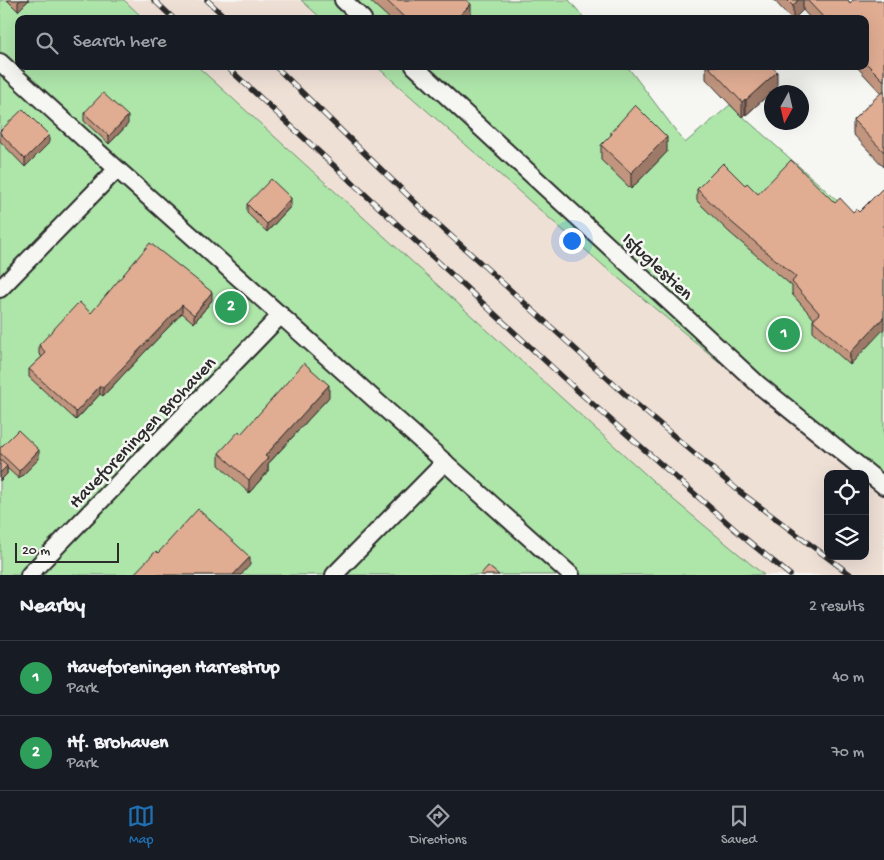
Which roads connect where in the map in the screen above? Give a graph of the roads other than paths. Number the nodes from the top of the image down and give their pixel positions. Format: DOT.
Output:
graph roads {
  1 [pos="342,0"];
  2 [pos="359,15"];
  3 [pos="0,62"];
  4 [pos="418,70"];
  5 [pos="117,169"];
  6 [pos="0,289"];
  7 [pos="281,315"];
  8 [pos="445,462"];
  9 [pos="884,486"];
  10 [pos="29,575"];
  11 [pos="334,575"];
  12 [pos="571,575"];
  1 -- 2 [label="lane"];
  3 -- 5 [label="lane"];
  4 -- 9 [label="lane, Isfuglestien"];
  5 -- 6 [label="lane"];
  5 -- 7 [label="lane"];
  7 -- 8 [label="lane"];
  7 -- 10 [label="lane, Haveforeningen Brohaven"];
  8 -- 11 [label="lane"];
  8 -- 12 [label="lane"];
}
